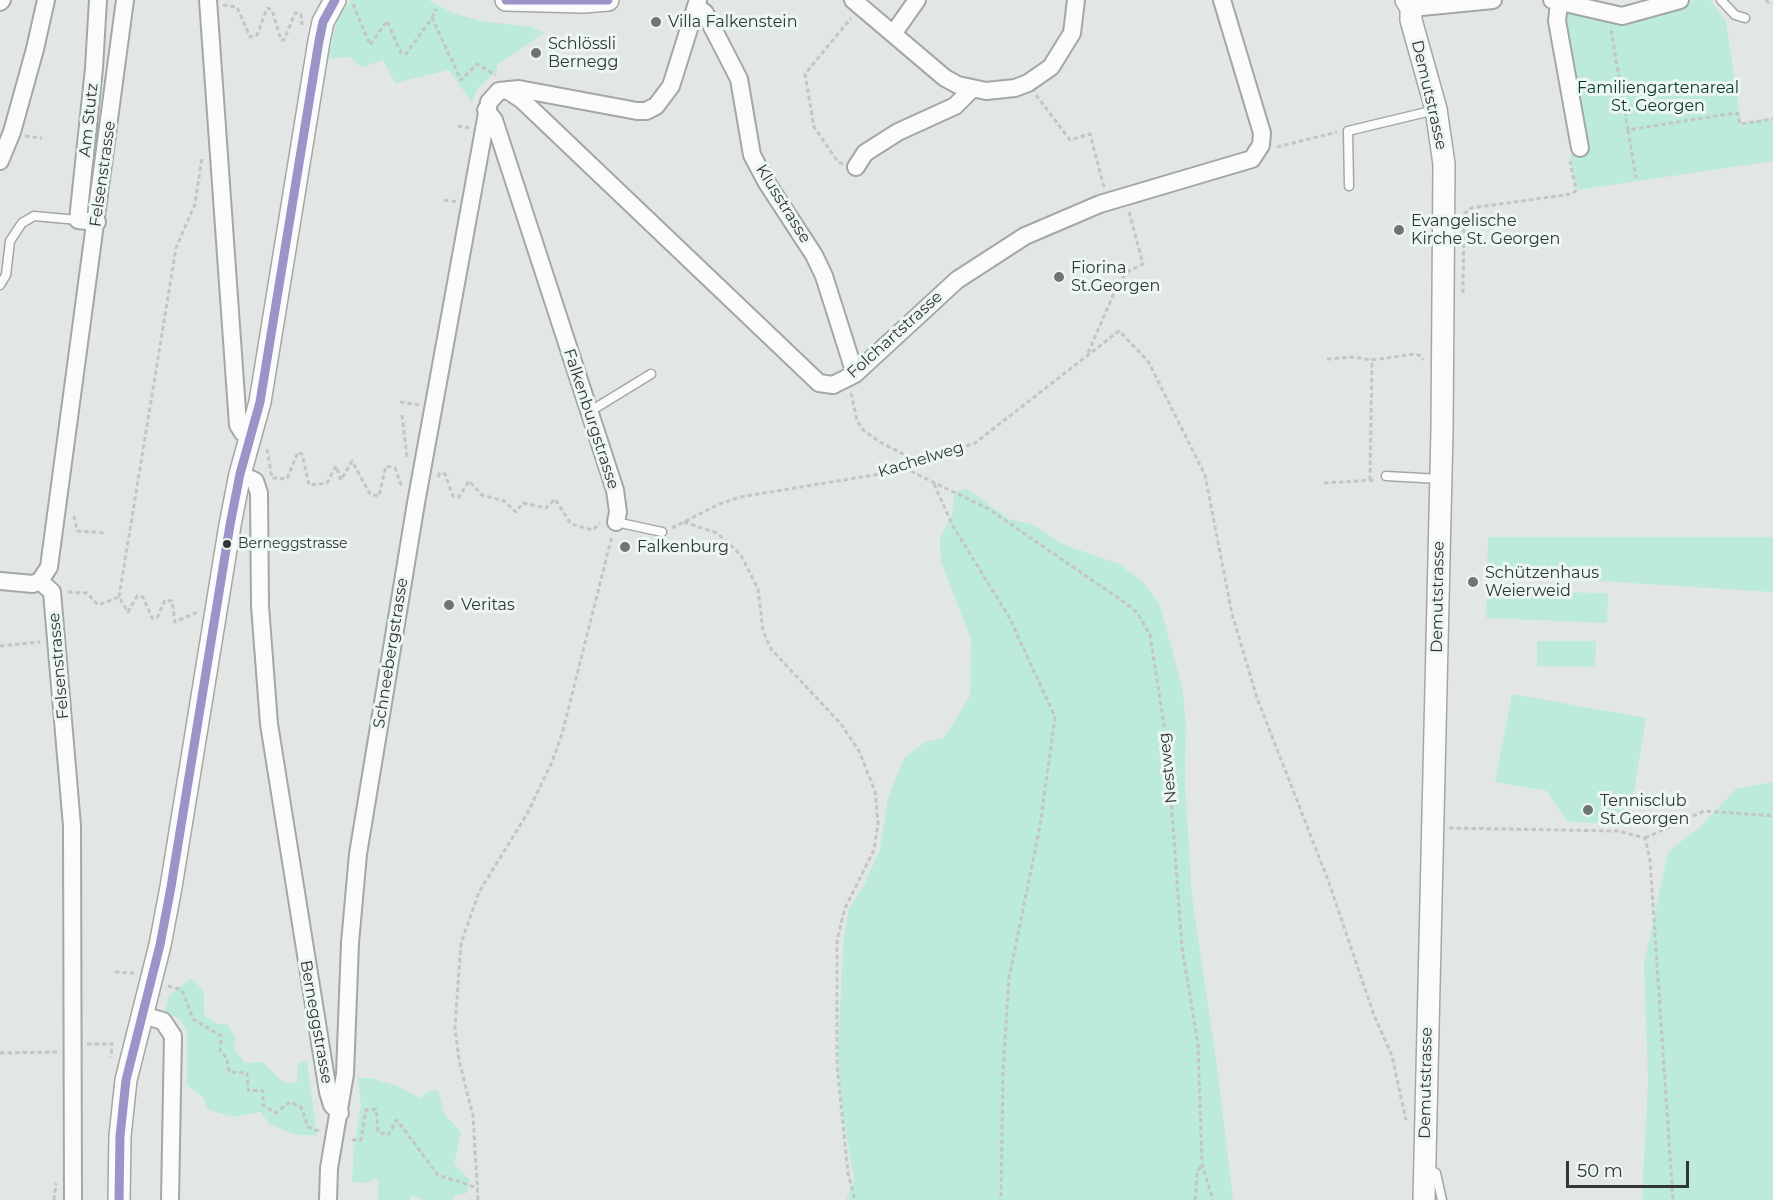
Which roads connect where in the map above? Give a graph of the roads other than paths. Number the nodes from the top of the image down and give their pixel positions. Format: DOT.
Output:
graph roads {
  1 [pos="46,0"];
  2 [pos="98,0"];
  3 [pos="124,0"];
  4 [pos="208,0"];
  5 [pos="506,0"];
  6 [pos="608,0"];
  7 [pos="917,0"];
  8 [pos="1076,0"];
  9 [pos="1222,0"];
  10 [pos="1494,0"];
  11 [pos="1680,0"];
  12 [pos="1721,0"];
  13 [pos="1556,2"];
  14 [pos="345,3"];
  15 [pos="697,3"];
  16 [pos="1409,4"];
  17 [pos="854,7"];
  18 [pos="1745,18"];
  19 [pos="893,34"];
  20 [pos="972,89"];
  21 [pos="507,90"];
  22 [pos="1436,109"];
  23 [pos="486,110"];
  24 [pos="1574,150"];
  25 [pos="0,161"];
  26 [pos="856,167"];
  27 [pos="1348,186"];
  28 [pos="78,220"];
  29 [pos="97,222"];
  30 [pos="0,285"];
  31 [pos="651,374"];
  32 [pos="853,382"];
  33 [pos="589,412"];
  34 [pos="260,443"];
  35 [pos="240,474"];
  36 [pos="1386,477"];
  37 [pos="1440,479"];
  38 [pos="615,522"];
  39 [pos="662,532"];
  40 [pos="0,581"];
  41 [pos="40,581"];
  42 [pos="142,1015"];
  43 [pos="340,1113"];
  44 [pos="1424,1168"];
  45 [pos="73,1200"];
  46 [pos="119,1200"];
  47 [pos="170,1200"];
  48 [pos="328,1200"];
  49 [pos="1424,1200"];
  50 [pos="1442,1200"];
  1 -- 25 [label="street"];
  2 -- 28 [label="street, Am Stutz"];
  3 -- 29 [label="street, Felsenstrasse"];
  4 -- 34 [label="street"];
  5 -- 6 [label="street"];
  7 -- 19 [label="street"];
  8 -- 20 [label="street"];
  9 -- 32 [label="street, Folchartstrasse"];
  10 -- 16 [label="street"];
  11 -- 13 [label="street"];
  12 -- 18 [label="lane"];
  13 -- 24 [label="street"];
  14 -- 34 [label="street"];
  15 -- 21 [label="street"];
  15 -- 32 [label="street, Klusstrasse"];
  16 -- 22 [label="street, Demutstrasse"];
  17 -- 19 [label="street"];
  19 -- 20 [label="street"];
  20 -- 26 [label="street"];
  21 -- 23 [label="street"];
  21 -- 32 [label="street, Folchartstrasse"];
  22 -- 27 [label="lane"];
  22 -- 37 [label="street, Demutstrasse"];
  23 -- 33 [label="street, Falkenburgstrasse"];
  23 -- 43 [label="street, Schneebergstrasse"];
  28 -- 29 [label="street"];
  28 -- 30 [label="lane"];
  29 -- 41 [label="street, Felsenstrasse"];
  31 -- 33 [label="lane"];
  33 -- 38 [label="street, Falkenburgstrasse"];
  34 -- 35 [label="street"];
  35 -- 42 [label="street"];
  35 -- 43 [label="street, Berneggstrasse"];
  36 -- 37 [label="lane"];
  37 -- 44 [label="street, Demutstrasse"];
  38 -- 39 [label="lane"];
  40 -- 41 [label="street"];
  41 -- 45 [label="street, Felsenstrasse"];
  42 -- 46 [label="street"];
  42 -- 47 [label="street"];
  43 -- 48 [label="street, Schneebergstrasse"];
  44 -- 49 [label="street, Demutstrasse"];
  44 -- 50 [label="lane"];
}
